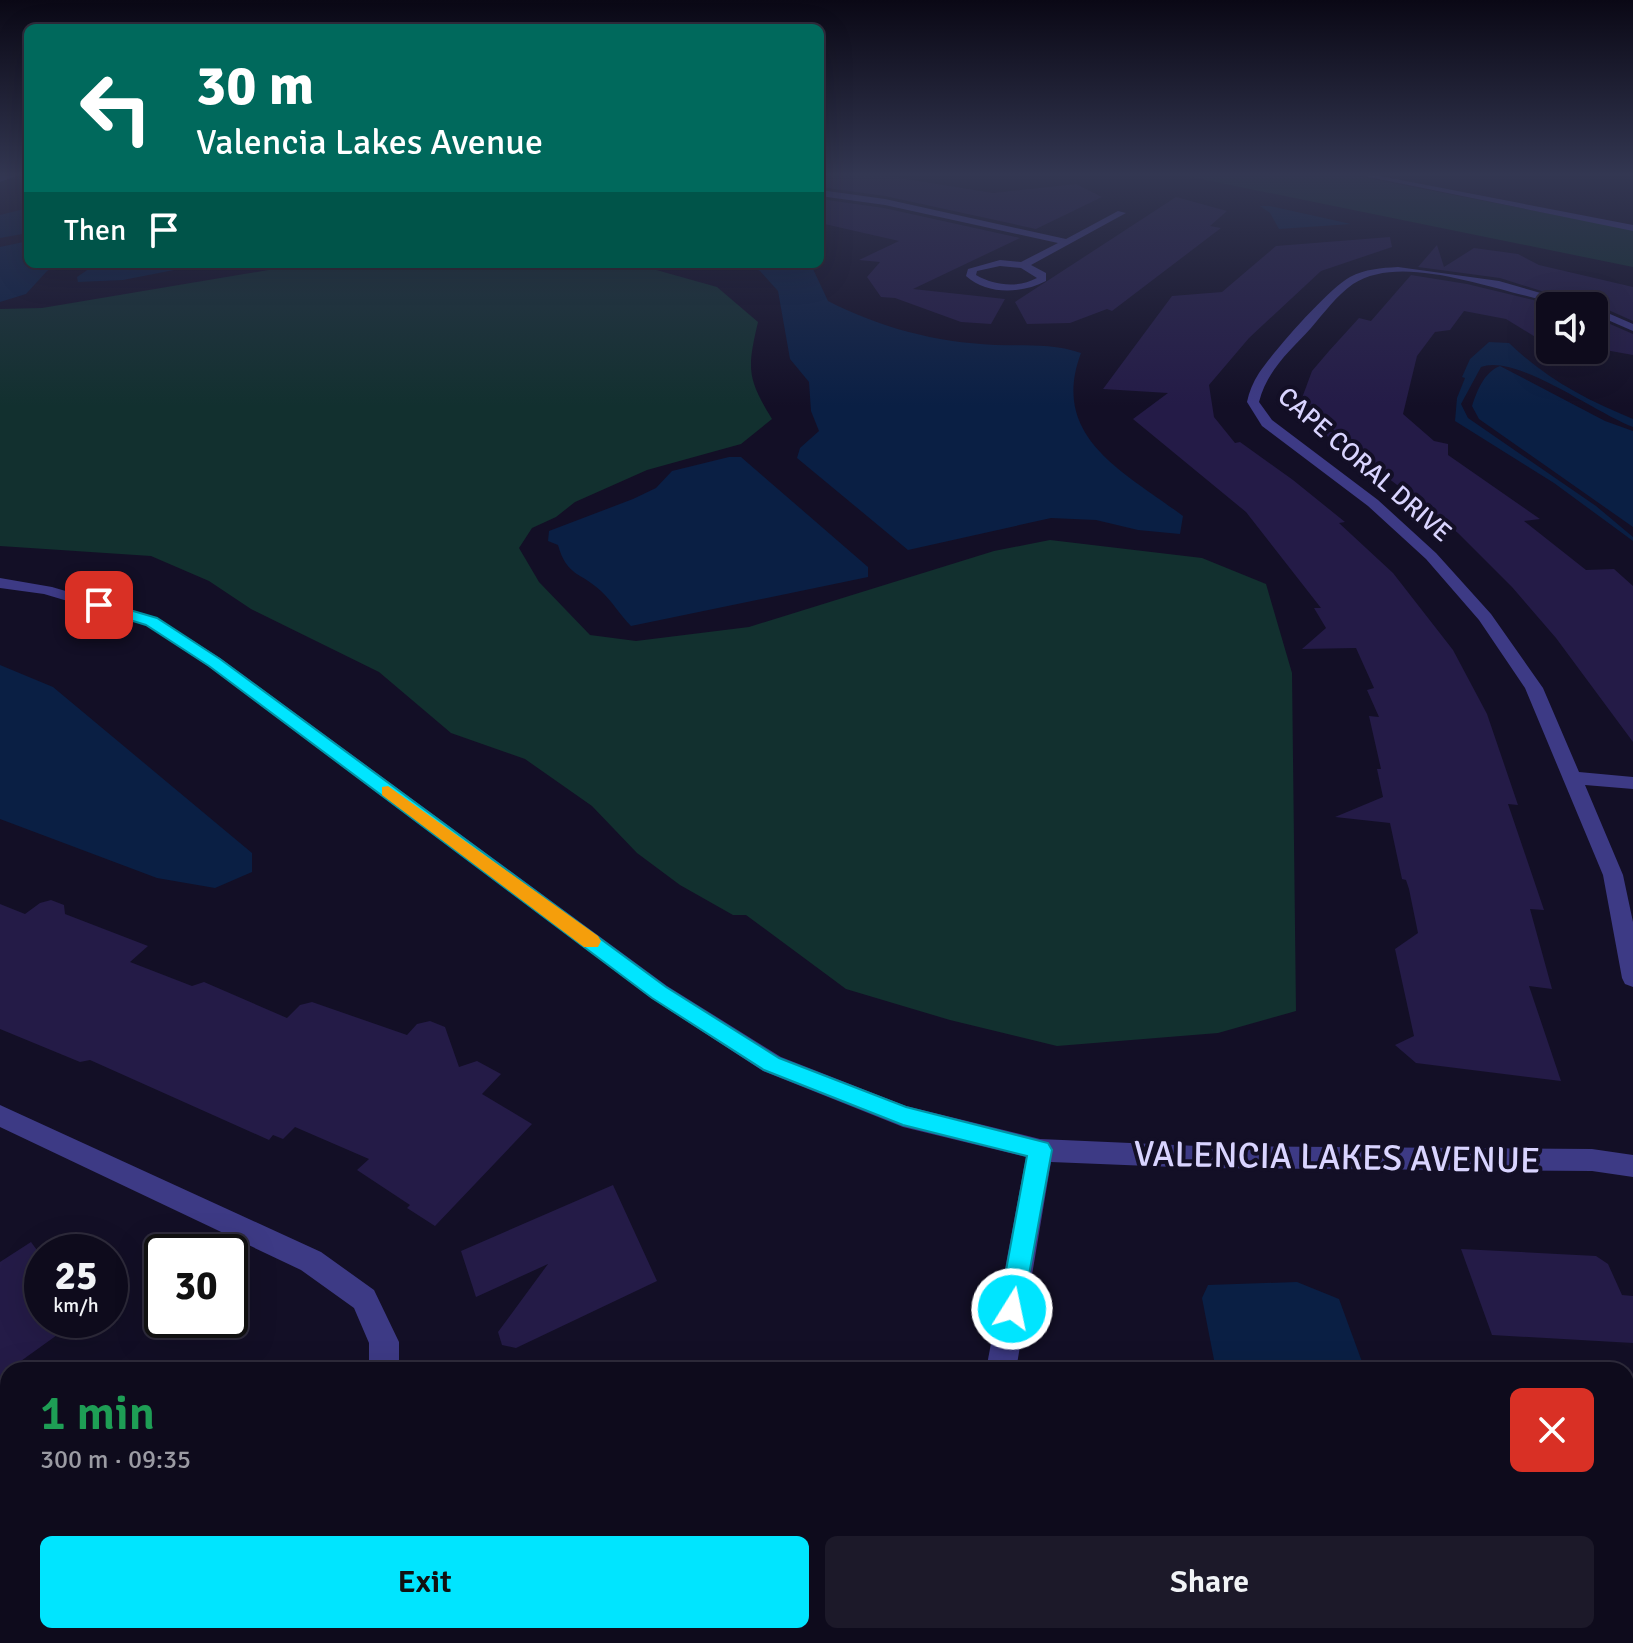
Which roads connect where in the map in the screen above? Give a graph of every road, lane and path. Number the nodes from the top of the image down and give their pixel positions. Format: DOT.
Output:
graph roads {
  1 [pos="1047,253"];
  2 [pos="1023,265"];
  3 [pos="1536,295"];
  4 [pos="1608,316"];
  5 [pos="1633,328"];
  6 [pos="0,583"];
  7 [pos="1573,778"];
  8 [pos="1633,783"];
  9 [pos="1633,978"];
  10 [pos="0,1115"];
  11 [pos="1040,1150"];
  12 [pos="1633,1166"];
  13 [pos="384,1362"];
  14 [pos="1002,1362"];
  1 -- 2 [label="street"];
  2 -- 2 [label="street"];
  3 -- 7 [label="street, CAPE CORAL DRIVE"];
  4 -- 5 [label="street"];
  6 -- 11 [label="street, VALENCIA LAKES AVENUE"];
  7 -- 8 [label="street"];
  7 -- 9 [label="street, CAPE CORAL DRIVE"];
  10 -- 13 [label="street"];
  11 -- 12 [label="street, VALENCIA LAKES AVENUE"];
  11 -- 14 [label="street"];
}
